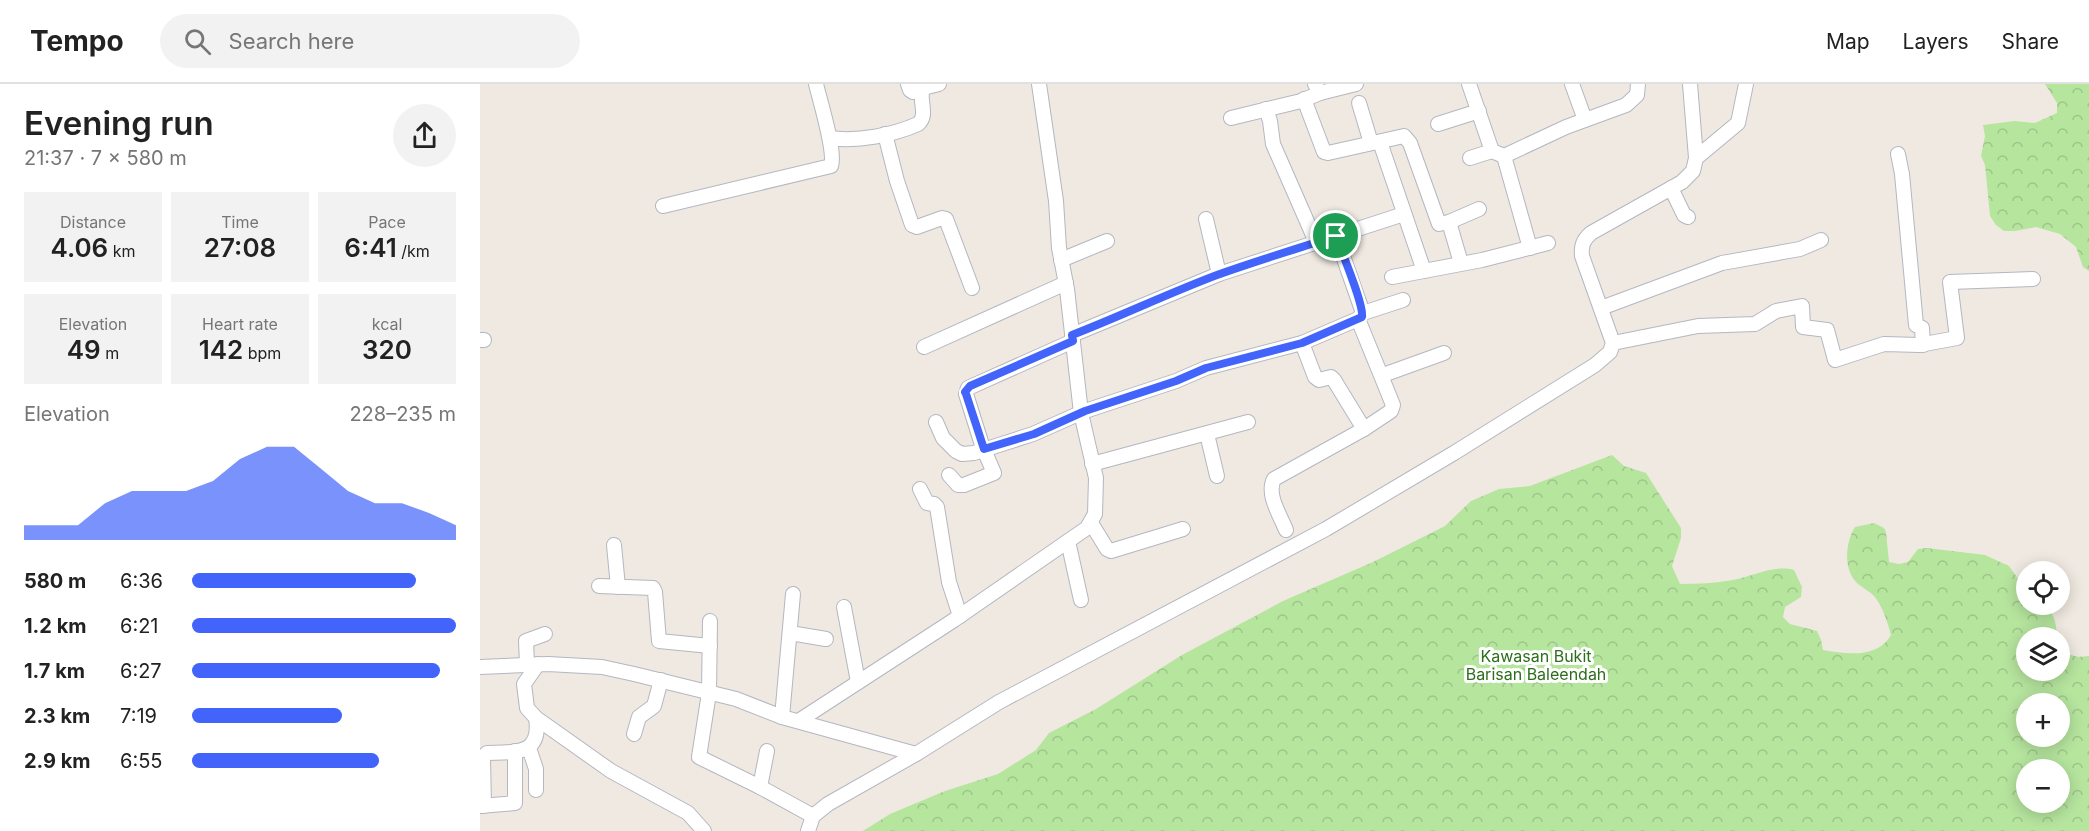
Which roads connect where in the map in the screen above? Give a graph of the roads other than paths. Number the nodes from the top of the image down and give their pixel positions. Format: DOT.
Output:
graph roads {
  1 [pos="816,84"];
  2 [pos="908,84"];
  3 [pos="939,84"];
  4 [pos="1039,84"];
  5 [pos="1356,84"];
  6 [pos="1469,84"];
  7 [pos="1572,84"];
  8 [pos="1638,84"];
  9 [pos="1690,84"];
  10 [pos="1746,84"];
  11 [pos="923,88"];
  12 [pos="1318,88"];
  13 [pos="1304,99"];
  14 [pos="1359,103"];
  15 [pos="1266,110"];
  16 [pos="1479,111"];
  17 [pos="1231,118"];
  18 [pos="1585,120"];
  19 [pos="1438,124"];
  20 [pos="885,134"];
  21 [pos="830,138"];
  22 [pos="1376,143"];
  23 [pos="1498,154"];
  24 [pos="1898,154"];
  25 [pos="1470,158"];
  26 [pos="1696,158"];
  27 [pos="1671,188"];
  28 [pos="663,206"];
  29 [pos="1479,209"];
  30 [pos="1404,214"];
  31 [pos="1688,217"];
  32 [pos="1206,219"];
  33 [pos="1449,222"];
  34 [pos="1336,236"];
  35 [pos="1821,240"];
  36 [pos="1107,241"];
  37 [pos="1316,243"];
  38 [pos="1548,243"];
  39 [pos="1530,248"];
  40 [pos="1061,260"];
  41 [pos="1461,264"];
  42 [pos="1424,271"];
  43 [pos="1219,274"];
  44 [pos="1392,278"];
  45 [pos="2033,279"];
  46 [pos="1066,283"];
  47 [pos="972,288"];
  48 [pos="1403,300"];
  49 [pos="1601,308"];
  50 [pos="1360,316"];
  51 [pos="1073,338"];
  52 [pos="1302,343"];
  53 [pos="1613,343"];
  54 [pos="1923,345"];
  55 [pos="924,346"];
  56 [pos="1443,352"];
  57 [pos="1383,375"];
  58 [pos="1088,410"];
  59 [pos="936,422"];
  60 [pos="1248,423"];
  61 [pos="1364,429"];
  62 [pos="1207,434"];
  63 [pos="982,444"];
  64 [pos="1092,464"];
  65 [pos="949,475"];
  66 [pos="1217,476"];
  67 [pos="920,489"];
  68 [pos="1091,523"];
  69 [pos="1183,529"];
  70 [pos="1286,530"];
  71 [pos="1068,541"];
  72 [pos="614,545"];
  73 [pos="599,586"];
  74 [pos="618,587"];
  75 [pos="793,594"];
  76 [pos="1080,600"];
  77 [pos="844,607"];
  78 [pos="960,616"];
  79 [pos="710,621"];
  80 [pos="790,633"];
  81 [pos="545,634"];
  82 [pos="826,639"];
  83 [pos="710,646"];
  84 [pos="532,664"];
  85 [pos="480,667"];
  86 [pos="661,680"];
  87 [pos="858,682"];
  88 [pos="709,693"];
  89 [pos="782,717"];
  90 [pos="536,718"];
  91 [pos="800,720"];
  92 [pos="634,734"];
  93 [pos="529,748"];
  94 [pos="767,751"];
  95 [pos="515,752"];
  96 [pos="916,754"];
  97 [pos="760,787"];
  98 [pos="536,790"];
  99 [pos="482,806"];
  100 [pos="813,816"];
  101 [pos="704,831"];
  102 [pos="808,831"];
  1 -- 21 [label="street"];
  2 -- 11 [label="street"];
  3 -- 11 [label="street"];
  4 -- 40 [label="street"];
  5 -- 12 [label="street"];
  6 -- 16 [label="street"];
  7 -- 18 [label="street"];
  8 -- 18 [label="street"];
  9 -- 26 [label="street"];
  10 -- 26 [label="street"];
  11 -- 20 [label="street"];
  12 -- 13 [label="street"];
  13 -- 15 [label="street"];
  13 -- 22 [label="street"];
  14 -- 22 [label="street"];
  15 -- 17 [label="street"];
  15 -- 37 [label="street"];
  16 -- 19 [label="street"];
  16 -- 23 [label="street"];
  18 -- 23 [label="street"];
  20 -- 21 [label="street"];
  20 -- 47 [label="street"];
  21 -- 28 [label="street"];
  22 -- 30 [label="street"];
  22 -- 33 [label="street"];
  23 -- 25 [label="street"];
  23 -- 39 [label="street"];
  24 -- 54 [label="street"];
  26 -- 27 [label="street"];
  27 -- 31 [label="street"];
  27 -- 49 [label="street"];
  29 -- 33 [label="street"];
  30 -- 34 [label="street"];
  30 -- 42 [label="street"];
  32 -- 43 [label="street"];
  33 -- 41 [label="street"];
  34 -- 37 [label="street"];
  34 -- 50 [label="street"];
  35 -- 49 [label="street"];
  36 -- 40 [label="street"];
  37 -- 43 [label="street"];
  38 -- 39 [label="street"];
  39 -- 41 [label="street"];
  40 -- 46 [label="street"];
  41 -- 42 [label="street"];
  42 -- 44 [label="street"];
  43 -- 51 [label="street"];
  45 -- 54 [label="street"];
  46 -- 51 [label="street"];
  46 -- 55 [label="street"];
  48 -- 50 [label="street"];
  49 -- 53 [label="street"];
  50 -- 52 [label="street"];
  50 -- 57 [label="street"];
  51 -- 58 [label="street"];
  51 -- 63 [label="street"];
  52 -- 58 [label="street"];
  52 -- 61 [label="street"];
  53 -- 54 [label="street"];
  53 -- 96 [label="street"];
  56 -- 57 [label="street"];
  57 -- 61 [label="street"];
  58 -- 63 [label="street"];
  58 -- 64 [label="street"];
  59 -- 63 [label="street"];
  60 -- 62 [label="street"];
  61 -- 70 [label="street"];
  62 -- 64 [label="street"];
  62 -- 66 [label="street"];
  63 -- 65 [label="street"];
  64 -- 68 [label="street"];
  67 -- 78 [label="street"];
  68 -- 69 [label="street"];
  68 -- 71 [label="street"];
  71 -- 76 [label="street"];
  71 -- 78 [label="street"];
  72 -- 74 [label="street"];
  73 -- 74 [label="street"];
  74 -- 83 [label="street"];
  75 -- 80 [label="street"];
  77 -- 87 [label="street"];
  78 -- 87 [label="street"];
  79 -- 83 [label="street"];
  80 -- 82 [label="street"];
  80 -- 89 [label="street"];
  81 -- 84 [label="street"];
  83 -- 88 [label="street"];
  84 -- 85 [label="street"];
  84 -- 86 [label="street"];
  84 -- 90 [label="street"];
  86 -- 88 [label="street"];
  86 -- 92 [label="street"];
  87 -- 91 [label="street"];
  88 -- 89 [label="street"];
  88 -- 97 [label="street"];
  89 -- 91 [label="street"];
  90 -- 93 [label="street"];
  90 -- 101 [label="street"];
  91 -- 96 [label="street"];
  93 -- 95 [label="street"];
  93 -- 98 [label="street"];
  94 -- 97 [label="street"];
  95 -- 99 [label="street"];
  95 -- 99 [label="street"];
  96 -- 100 [label="street"];
  97 -- 100 [label="street"];
  100 -- 102 [label="street"];
}
